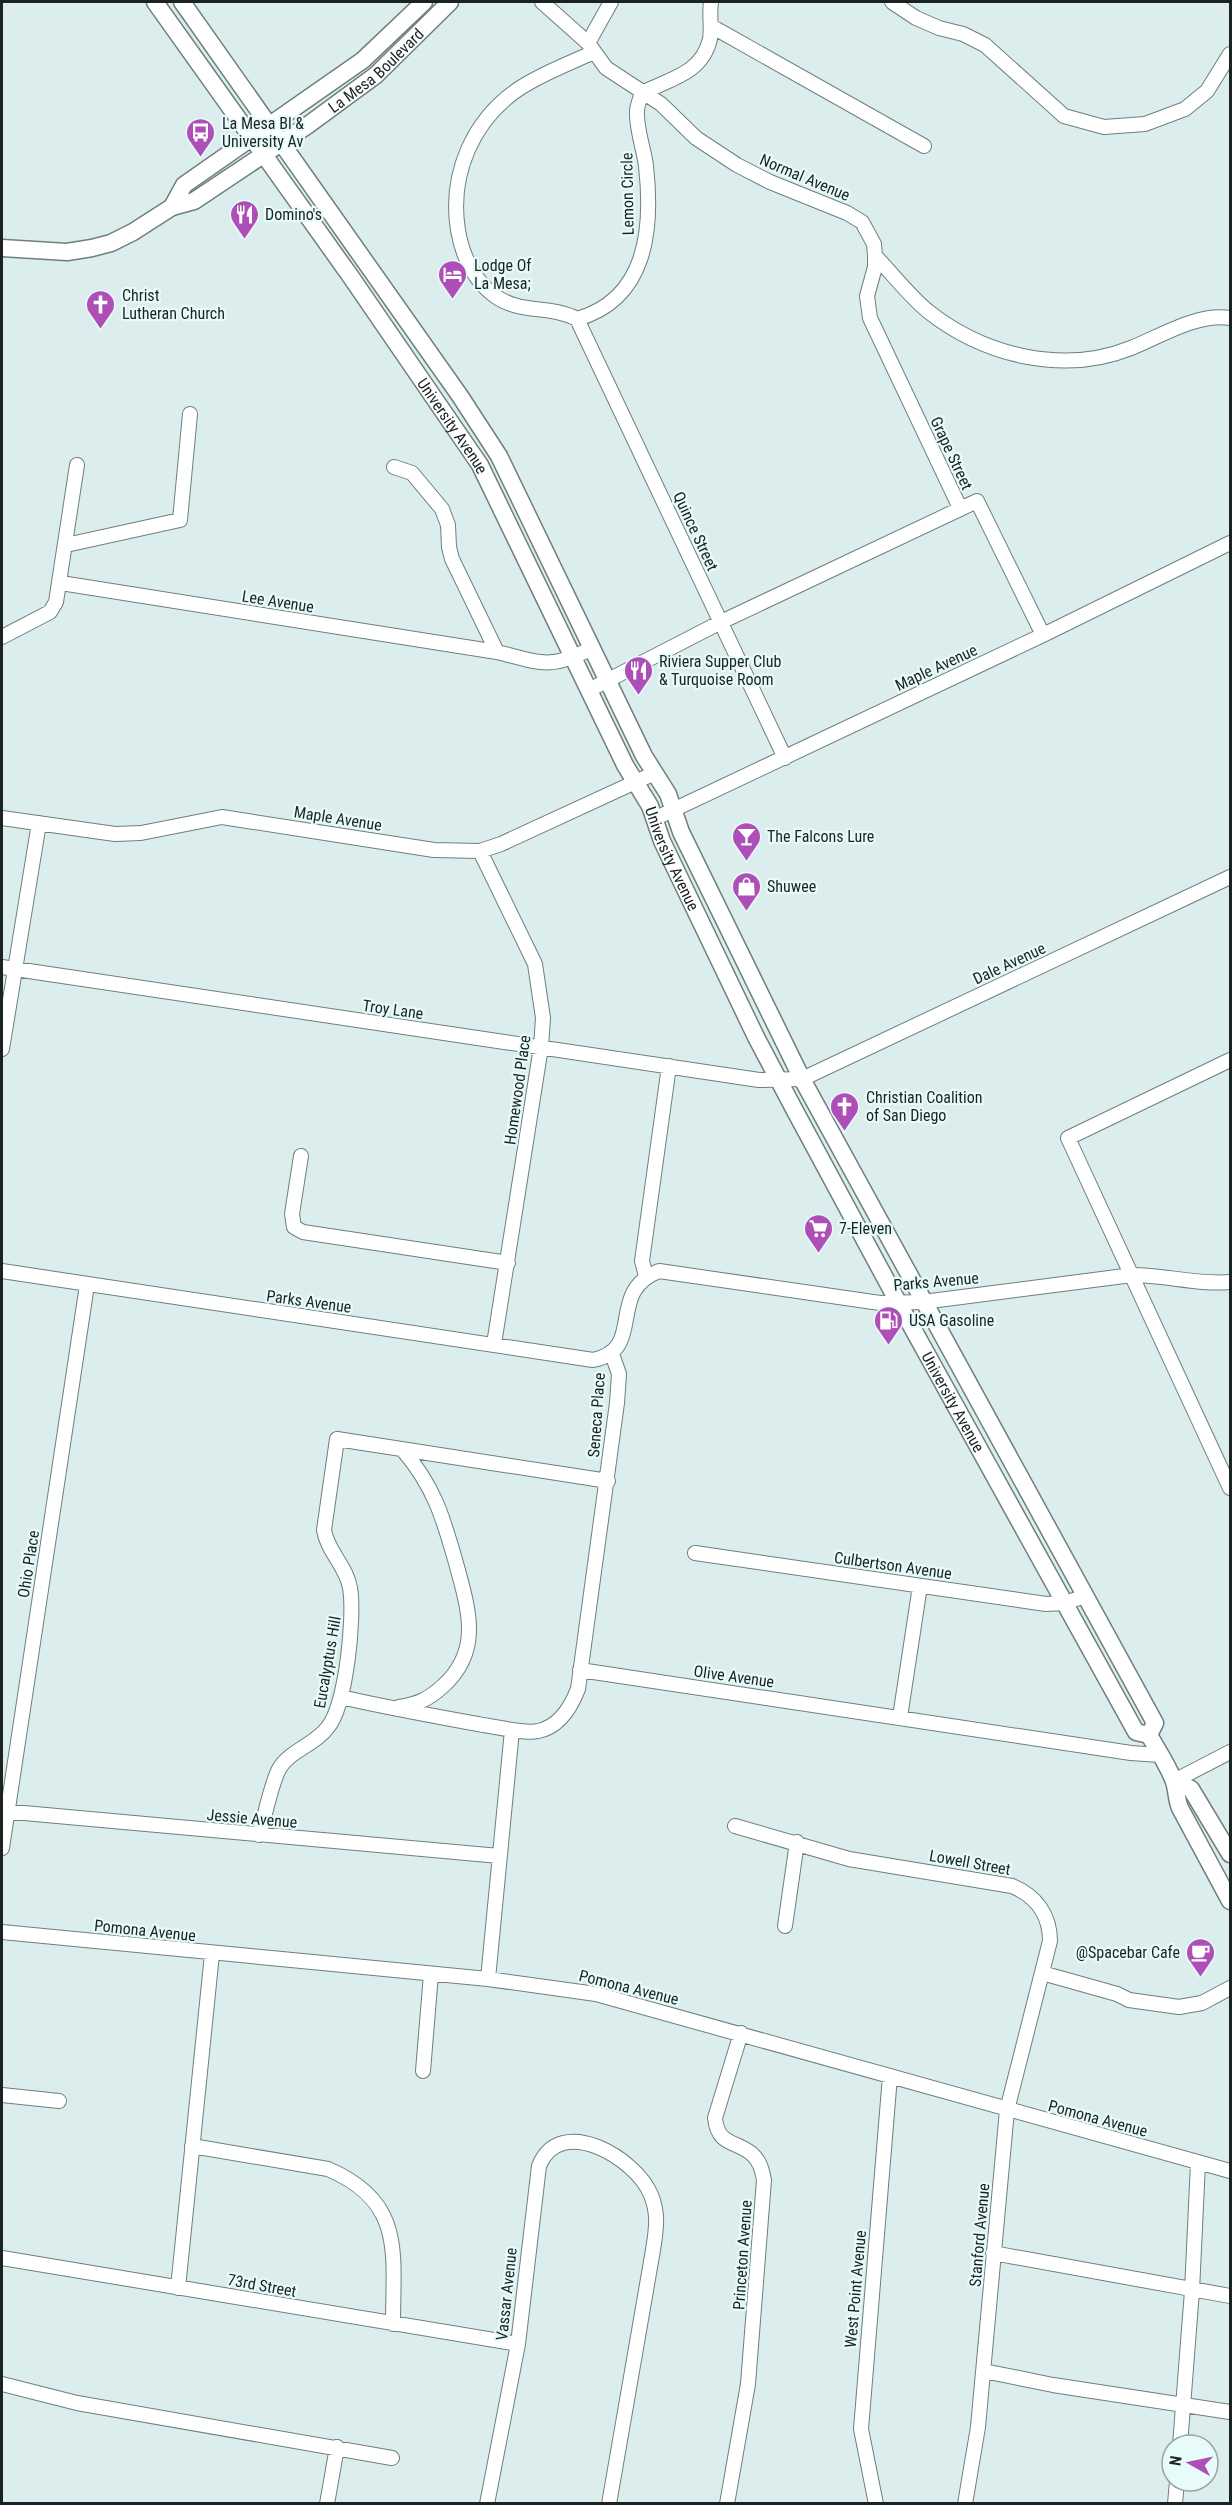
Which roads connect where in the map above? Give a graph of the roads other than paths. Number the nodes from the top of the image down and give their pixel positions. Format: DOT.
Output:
graph roads {
  1 [pos="155,2"];
  2 [pos="182,2"];
  3 [pos="424,2"];
  4 [pos="450,2"];
  5 [pos="542,2"];
  6 [pos="611,2"];
  7 [pos="711,2"];
  8 [pos="892,2"];
  9 [pos="711,26"];
  10 [pos="591,48"];
  11 [pos="1230,54"];
  12 [pos="642,93"];
  13 [pos="268,127"];
  14 [pos="252,138"];
  15 [pos="280,143"];
  16 [pos="924,146"];
  17 [pos="263,155"];
  18 [pos="172,207"];
  19 [pos="2,248"];
  20 [pos="875,256"];
  21 [pos="1230,318"];
  22 [pos="577,319"];
  23 [pos="190,414"];
  24 [pos="77,465"];
  25 [pos="394,467"];
  26 [pos="960,508"];
  27 [pos="1230,543"];
  28 [pos="66,545"];
  29 [pos="61,583"];
  30 [pos="721,622"];
  31 [pos="1043,635"];
  32 [pos="2,637"];
  33 [pos="592,648"];
  34 [pos="497,652"];
  35 [pos="574,658"];
  36 [pos="608,681"];
  37 [pos="589,690"];
  38 [pos="784,758"];
  39 [pos="655,772"];
  40 [pos="636,782"];
  41 [pos="675,810"];
  42 [pos="2,818"];
  43 [pos="654,819"];
  44 [pos="39,823"];
  45 [pos="480,851"];
  46 [pos="1230,877"];
  47 [pos="8,968"];
  48 [pos="541,1047"];
  49 [pos="2,1049"];
  50 [pos="1230,1060"];
  51 [pos="669,1066"];
  52 [pos="802,1079"];
  53 [pos="779,1080"];
  54 [pos="301,1156"];
  55 [pos="508,1263"];
  56 [pos="2,1271"];
  57 [pos="1132,1275"];
  58 [pos="646,1276"];
  59 [pos="1230,1282"];
  60 [pos="87,1285"];
  61 [pos="898,1302"];
  62 [pos="923,1302"];
  63 [pos="494,1344"];
  64 [pos="612,1354"];
  65 [pos="402,1449"];
  66 [pos="608,1481"];
  67 [pos="1230,1488"];
  68 [pos="695,1553"];
  69 [pos="920,1586"];
  70 [pos="1085,1596"];
  71 [pos="1065,1603"];
  72 [pos="580,1670"];
  73 [pos="341,1697"];
  74 [pos="394,1709"];
  75 [pos="900,1717"];
  76 [pos="512,1730"];
  77 [pos="1149,1735"];
  78 [pos="1230,1752"];
  79 [pos="1160,1755"];
  80 [pos="1174,1781"];
  81 [pos="4,1811"];
  82 [pos="735,1826"];
  83 [pos="259,1835"];
  84 [pos="797,1842"];
  85 [pos="2,1848"];
  86 [pos="1230,1854"];
  87 [pos="499,1856"];
  88 [pos="1230,1901"];
  89 [pos="785,1926"];
  90 [pos="2,1932"];
  91 [pos="212,1954"];
  92 [pos="1042,1973"];
  93 [pos="430,1974"];
  94 [pos="488,1980"];
  95 [pos="1230,1988"];
  96 [pos="741,2033"];
  97 [pos="423,2072"];
  98 [pos="890,2076"];
  99 [pos="2,2095"];
  100 [pos="59,2101"];
  101 [pos="1007,2110"];
  102 [pos="192,2146"];
  103 [pos="1198,2163"];
  104 [pos="1230,2171"];
  105 [pos="993,2253"];
  106 [pos="2,2258"];
  107 [pos="178,2288"];
  108 [pos="1192,2291"];
  109 [pos="1230,2296"];
  110 [pos="393,2324"];
  111 [pos="518,2344"];
  112 [pos="984,2371"];
  113 [pos="2,2384"];
  114 [pos="1184,2404"];
  115 [pos="1230,2412"];
  116 [pos="1181,2433"];
  117 [pos="337,2447"];
  118 [pos="392,2458"];
  119 [pos="327,2504"];
  120 [pos="487,2504"];
  121 [pos="609,2504"];
  122 [pos="727,2504"];
  123 [pos="876,2504"];
  124 [pos="965,2504"];
  1 -- 14 [label="main road, University Avenue"];
  2 -- 13 [label="main road, University Avenue"];
  3 -- 13 [label="main road, La Mesa Boulevard"];
  4 -- 15 [label="main road, La Mesa Boulevard"];
  5 -- 10 [label="street, Normal Avenue"];
  6 -- 10 [label="street"];
  7 -- 9 [label="street"];
  8 -- 11 [label="street"];
  9 -- 12 [label="street"];
  9 -- 16 [label="street"];
  10 -- 12 [label="street, Normal Avenue"];
  10 -- 22 [label="street"];
  12 -- 20 [label="street, Normal Avenue"];
  12 -- 22 [label="street, Lemon Circle"];
  13 -- 14 [label="main road, La Mesa Boulevard"];
  13 -- 15 [label="main road, University Avenue"];
  14 -- 17 [label="main road, University Avenue"];
  14 -- 18 [label="main road, La Mesa Boulevard"];
  15 -- 17 [label="main road, La Mesa Boulevard"];
  15 -- 33 [label="main road, University Avenue"];
  17 -- 18 [label="main road, La Mesa Boulevard"];
  17 -- 35 [label="main road, University Avenue"];
  18 -- 19 [label="main road, La Mesa Boulevard"];
  20 -- 21 [label="street, Normal Avenue"];
  20 -- 26 [label="street, Grape Street"];
  22 -- 30 [label="street, Quince Street"];
  23 -- 28 [label="street"];
  24 -- 28 [label="street"];
  25 -- 34 [label="street"];
  26 -- 30 [label="street"];
  26 -- 31 [label="street, Grape Street"];
  27 -- 31 [label="street, Maple Avenue"];
  28 -- 29 [label="street"];
  29 -- 32 [label="street"];
  29 -- 34 [label="street, Lee Avenue"];
  30 -- 36 [label="street"];
  30 -- 38 [label="street, Quince Street"];
  31 -- 38 [label="street, Maple Avenue"];
  33 -- 35 [label="street, Lee Avenue"];
  33 -- 36 [label="main road, University Avenue"];
  34 -- 35 [label="street, Lee Avenue"];
  35 -- 37 [label="main road, University Avenue"];
  36 -- 37 [label="street"];
  36 -- 39 [label="main road, University Avenue"];
  37 -- 40 [label="main road, University Avenue"];
  38 -- 41 [label="street, Maple Avenue"];
  39 -- 40 [label="street, Maple Avenue"];
  39 -- 41 [label="main road, University Avenue"];
  40 -- 43 [label="main road, University Avenue"];
  40 -- 45 [label="street, Maple Avenue"];
  41 -- 43 [label="street, Maple Avenue"];
  41 -- 52 [label="main road, University Avenue"];
  42 -- 44 [label="street, Maple Avenue"];
  43 -- 53 [label="main road, University Avenue"];
  44 -- 45 [label="street, Maple Avenue"];
  44 -- 47 [label="street"];
  45 -- 48 [label="street, Homewood Place"];
  46 -- 52 [label="street, Dale Avenue"];
  47 -- 48 [label="street, Troy Lane"];
  47 -- 49 [label="street"];
  48 -- 51 [label="street, Troy Lane"];
  48 -- 55 [label="street, Homewood Place"];
  50 -- 57 [label="street"];
  51 -- 53 [label="street, Troy Lane"];
  51 -- 58 [label="street"];
  52 -- 53 [label="street, Troy Lane"];
  52 -- 62 [label="main road, University Avenue"];
  53 -- 61 [label="main road, University Avenue"];
  54 -- 55 [label="street"];
  55 -- 63 [label="street, Homewood Place"];
  56 -- 60 [label="street, Parks Avenue"];
  57 -- 59 [label="street, Parks Avenue"];
  57 -- 62 [label="street, Parks Avenue"];
  57 -- 67 [label="street"];
  58 -- 61 [label="street, Parks Avenue"];
  58 -- 64 [label="street, Seneca Place"];
  60 -- 63 [label="street, Parks Avenue"];
  60 -- 81 [label="street, Ohio Place"];
  61 -- 62 [label="street, Parks Avenue"];
  61 -- 71 [label="main road, University Avenue"];
  62 -- 70 [label="main road, University Avenue"];
  63 -- 64 [label="street, Parks Avenue"];
  64 -- 66 [label="street, Seneca Place"];
  65 -- 66 [label="street"];
  65 -- 73 [label="street, Eucalyptus Hill"];
  65 -- 74 [label="street"];
  66 -- 72 [label="street, Seneca Place"];
  68 -- 69 [label="street, Culbertson Avenue"];
  69 -- 71 [label="street, Culbertson Avenue"];
  69 -- 75 [label="street"];
  70 -- 71 [label="street, Culbertson Avenue"];
  70 -- 77 [label="main road, University Avenue"];
  71 -- 77 [label="main road, University Avenue"];
  72 -- 75 [label="street, Olive Avenue"];
  72 -- 76 [label="street"];
  73 -- 74 [label="street"];
  73 -- 83 [label="street, Eucalyptus Hill"];
  74 -- 76 [label="street"];
  75 -- 79 [label="street, Olive Avenue"];
  76 -- 87 [label="street"];
  77 -- 79 [label="main road, University Avenue"];
  78 -- 80 [label="street"];
  79 -- 80 [label="main road, University Avenue"];
  80 -- 86 [label="main road, University Avenue"];
  80 -- 88 [label="main road, University Avenue"];
  81 -- 83 [label="street, Jessie Avenue"];
  81 -- 85 [label="street, Ohio Place"];
  82 -- 84 [label="street, Lowell Street"];
  83 -- 87 [label="street, Jessie Avenue"];
  84 -- 89 [label="street"];
  84 -- 92 [label="street, Lowell Street"];
  87 -- 94 [label="street"];
  90 -- 91 [label="street, Pomona Avenue"];
  91 -- 93 [label="street, Pomona Avenue"];
  91 -- 102 [label="street"];
  92 -- 95 [label="street"];
  92 -- 101 [label="street, Stanford Avenue"];
  93 -- 94 [label="street, Pomona Avenue"];
  93 -- 97 [label="street"];
  94 -- 96 [label="street, Pomona Avenue"];
  96 -- 98 [label="street, Pomona Avenue"];
  96 -- 122 [label="street, Princeton Avenue"];
  98 -- 101 [label="street, Pomona Avenue"];
  98 -- 123 [label="street, West Point Avenue"];
  99 -- 100 [label="street"];
  101 -- 103 [label="street, Pomona Avenue"];
  101 -- 105 [label="street, Stanford Avenue"];
  102 -- 107 [label="street"];
  102 -- 110 [label="street"];
  103 -- 104 [label="street, Pomona Avenue"];
  103 -- 108 [label="street"];
  105 -- 108 [label="street"];
  105 -- 112 [label="street, Stanford Avenue"];
  106 -- 107 [label="street, 73rd Street"];
  107 -- 110 [label="street, 73rd Street"];
  108 -- 109 [label="street"];
  108 -- 114 [label="street"];
  110 -- 111 [label="street, 73rd Street"];
  111 -- 120 [label="street, Vassar Avenue"];
  111 -- 121 [label="street, Vassar Avenue"];
  112 -- 114 [label="street"];
  112 -- 124 [label="street, Stanford Avenue"];
  113 -- 117 [label="street"];
  114 -- 115 [label="street"];
  114 -- 116 [label="street"];
  117 -- 118 [label="street"];
  117 -- 119 [label="street"];
}
